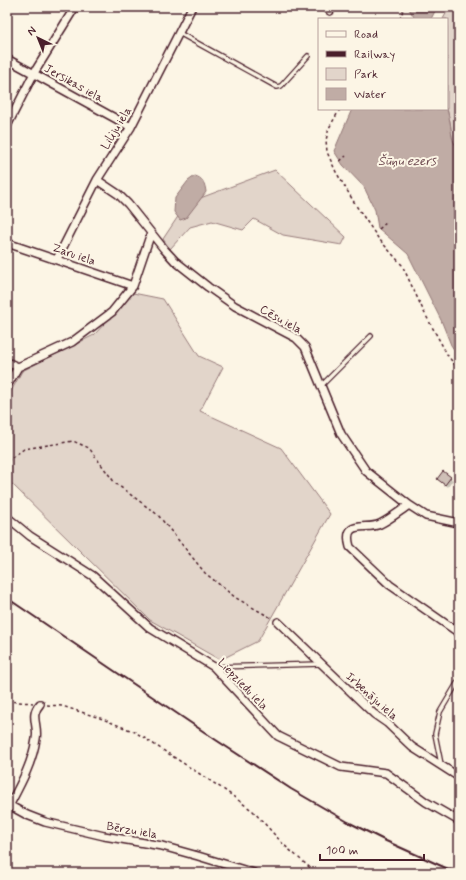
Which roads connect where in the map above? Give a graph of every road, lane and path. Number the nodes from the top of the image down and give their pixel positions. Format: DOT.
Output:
graph roads {
  1 [pos="75,7"];
  2 [pos="192,7"];
  3 [pos="404,7"];
  4 [pos="400,18"];
  5 [pos="179,32"];
  6 [pos="308,56"];
  7 [pos="7,59"];
  8 [pos="34,73"];
  9 [pos="339,110"];
  10 [pos="7,126"];
  11 [pos="131,127"];
  12 [pos="346,156"];
  13 [pos="340,161"];
  14 [pos="97,180"];
  15 [pos="387,222"];
  16 [pos="379,229"];
  17 [pos="151,233"];
  18 [pos="7,243"];
  19 [pos="56,259"];
  20 [pos="133,286"];
  21 [pos="371,336"];
  22 [pos="7,362"];
  23 [pos="18,367"];
  24 [pos="459,370"];
  25 [pos="7,386"];
  26 [pos="321,386"];
  27 [pos="7,461"];
  28 [pos="410,505"];
  29 [pos="7,517"];
  30 [pos="459,523"];
  31 [pos="278,622"];
  32 [pos="459,633"];
  33 [pos="322,664"];
  34 [pos="214,667"];
  35 [pos="459,680"];
  36 [pos="7,701"];
  37 [pos="40,704"];
  38 [pos="441,765"];
  39 [pos="459,777"];
  40 [pos="8,807"];
  41 [pos="459,821"];
  42 [pos="254,873"];
  43 [pos="316,873"];
  1 -- 8 [label="street"];
  2 -- 5 [label="street, Liliju iela"];
  3 -- 4 [label="path"];
  5 -- 6 [label="lane"];
  5 -- 11 [label="street, Liliju iela"];
  7 -- 8 [label="street, Jersikas iela"];
  8 -- 10 [label="street"];
  8 -- 11 [label="street, Jersikas iela"];
  9 -- 24 [label="path"];
  11 -- 14 [label="street, Liliju iela"];
  12 -- 13 [label="path"];
  14 -- 17 [label="street, Cēsu iela"];
  14 -- 19 [label="street, Liliju iela"];
  15 -- 16 [label="path"];
  17 -- 20 [label="street"];
  17 -- 26 [label="street, Cēsu iela"];
  18 -- 19 [label="street, Zaru iela"];
  19 -- 20 [label="street, Zaru iela"];
  20 -- 23 [label="street"];
  21 -- 26 [label="lane"];
  22 -- 23 [label="street"];
  23 -- 25 [label="street"];
  26 -- 28 [label="street, Cēsu iela"];
  27 -- 31 [label="path"];
  28 -- 30 [label="street, Cēsu iela"];
  28 -- 32 [label="street"];
  29 -- 34 [label="street, Liepziedu iela"];
  31 -- 33 [label="street, Irbenāju iela"];
  33 -- 34 [label="lane"];
  33 -- 38 [label="street, Irbenāju iela"];
  34 -- 41 [label="street, Liepziedu iela"];
  35 -- 38 [label="lane"];
  36 -- 37 [label="path"];
  37 -- 40 [label="street"];
  37 -- 43 [label="path"];
  38 -- 39 [label="street, Irbenāju iela"];
  40 -- 42 [label="street, Bērzu iela"];
}
